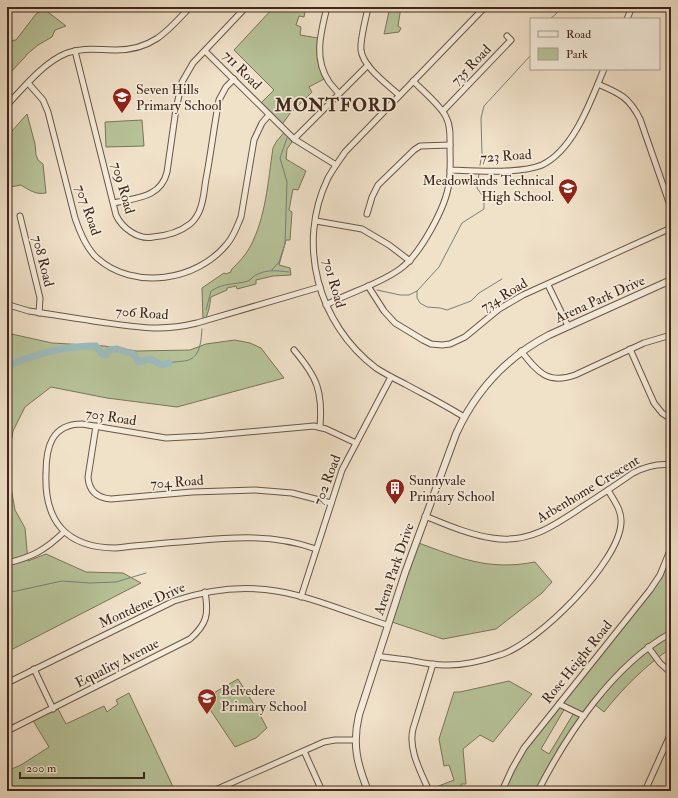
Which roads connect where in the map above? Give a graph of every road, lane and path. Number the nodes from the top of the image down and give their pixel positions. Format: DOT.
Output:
graph roads {
  1 [pos="190,7"];
  2 [pos="246,7"];
  3 [pos="327,7"];
  4 [pos="368,7"];
  5 [pos="485,7"];
  6 [pos="632,7"];
  7 [pos="627,18"];
  8 [pos="507,36"];
  9 [pos="671,45"];
  10 [pos="75,51"];
  11 [pos="205,51"];
  12 [pos="671,57"];
  13 [pos="368,65"];
  14 [pos="604,70"];
  15 [pos="234,79"];
  16 [pos="413,81"];
  17 [pos="28,84"];
  18 [pos="598,84"];
  19 [pos="339,94"];
  20 [pos="399,95"];
  21 [pos="7,105"];
  22 [pos="443,111"];
  23 [pos="270,115"];
  24 [pos="294,139"];
  25 [pos="450,145"];
  26 [pos="336,165"];
  27 [pos="450,170"];
  28 [pos="114,203"];
  29 [pos="671,208"];
  30 [pos="367,214"];
  31 [pos="20,216"];
  32 [pos="316,222"];
  33 [pos="671,228"];
  34 [pos="410,261"];
  35 [pos="671,280"];
  36 [pos="548,285"];
  37 [pos="368,286"];
  38 [pos="320,287"];
  39 [pos="7,303"];
  40 [pos="326,305"];
  41 [pos="39,312"];
  42 [pos="568,326"];
  43 [pos="671,335"];
  44 [pos="630,349"];
  45 [pos="294,350"];
  46 [pos="521,351"];
  47 [pos="391,377"];
  48 [pos="464,417"];
  49 [pos="671,418"];
  50 [pos="96,426"];
  51 [pos="320,427"];
  52 [pos="356,443"];
  53 [pos="671,465"];
  54 [pos="608,490"];
  55 [pos="331,503"];
  56 [pos="426,516"];
  57 [pos="64,532"];
  58 [pos="316,548"];
  59 [pos="671,548"];
  60 [pos="7,563"];
  61 [pos="205,592"];
  62 [pos="301,597"];
  63 [pos="387,625"];
  64 [pos="671,633"];
  65 [pos="648,647"];
  66 [pos="378,656"];
  67 [pos="433,664"];
  68 [pos="34,669"];
  69 [pos="671,673"];
  70 [pos="7,683"];
  71 [pos="559,704"];
  72 [pos="53,708"];
  73 [pos="584,716"];
  74 [pos="7,731"];
  75 [pos="671,733"];
  76 [pos="355,740"];
  77 [pos="304,751"];
  78 [pos="321,790"];
  79 [pos="212,791"];
  80 [pos="315,791"];
  81 [pos="368,791"];
  82 [pos="429,791"];
  83 [pos="502,791"];
  84 [pos="538,791"];
  85 [pos="645,791"];
  1 -- 10 [label="street"];
  2 -- 11 [label="street"];
  3 -- 19 [label="street"];
  4 -- 13 [label="street"];
  5 -- 16 [label="street, 701 Road"];
  6 -- 7 [label="street"];
  8 -- 22 [label="street, 735 Road"];
  9 -- 12 [label="street"];
  10 -- 17 [label="street"];
  10 -- 28 [label="street, 709 Road"];
  11 -- 15 [label="street, 711 Road"];
  11 -- 28 [label="street"];
  13 -- 19 [label="street"];
  13 -- 20 [label="street"];
  14 -- 18 [label="street, 723 Road"];
  15 -- 23 [label="street, 711 Road"];
  15 -- 28 [label="street, 709 Road"];
  16 -- 20 [label="street, 701 Road"];
  16 -- 22 [label="street"];
  17 -- 21 [label="street"];
  17 -- 23 [label="street, 707 Road"];
  18 -- 27 [label="street, 723 Road"];
  18 -- 29 [label="street"];
  19 -- 24 [label="street"];
  20 -- 26 [label="street, 701 Road"];
  22 -- 25 [label="street"];
  23 -- 24 [label="street, 711 Road"];
  24 -- 26 [label="street, 711 Road"];
  25 -- 27 [label="street"];
  25 -- 30 [label="street"];
  26 -- 32 [label="street, 701 Road"];
  27 -- 34 [label="street"];
  31 -- 41 [label="street, 708 Road"];
  32 -- 34 [label="street"];
  32 -- 38 [label="street, 701 Road"];
  33 -- 36 [label="street, 734 Road"];
  34 -- 37 [label="street"];
  35 -- 42 [label="street, Arena Park Drive"];
  36 -- 37 [label="street, 734 Road"];
  36 -- 42 [label="street"];
  37 -- 40 [label="street"];
  38 -- 40 [label="street, 701 Road"];
  38 -- 41 [label="street, 706 Road"];
  39 -- 41 [label="street, 706 Road"];
  40 -- 47 [label="street, 701 Road"];
  42 -- 46 [label="street, Arena Park Drive"];
  43 -- 44 [label="street"];
  44 -- 46 [label="street"];
  44 -- 49 [label="street"];
  45 -- 51 [label="street"];
  46 -- 48 [label="street, Arena Park Drive"];
  47 -- 48 [label="street, 701 Road"];
  47 -- 52 [label="street, 702 Road"];
  48 -- 56 [label="street, Arena Park Drive"];
  50 -- 51 [label="street, 703 Road"];
  50 -- 55 [label="street, 704 Road"];
  50 -- 57 [label="street, 703 Road"];
  51 -- 52 [label="street, 703 Road"];
  52 -- 55 [label="street, 702 Road"];
  53 -- 54 [label="street, Arbenhome Crescent"];
  54 -- 56 [label="street, Arbenhome Crescent"];
  54 -- 67 [label="street"];
  55 -- 58 [label="street, 702 Road"];
  56 -- 63 [label="street, Arena Park Drive"];
  57 -- 58 [label="street, 703 Road"];
  57 -- 60 [label="street"];
  58 -- 62 [label="street, 702 Road"];
  59 -- 71 [label="street, Rose Height Road"];
  61 -- 62 [label="street, Montdene Drive"];
  61 -- 68 [label="street, Montdene Drive"];
  61 -- 72 [label="street, Equality Avenue"];
  62 -- 63 [label="street, Montdene Drive"];
  63 -- 66 [label="street, Arena Park Drive"];
  64 -- 65 [label="street"];
  65 -- 69 [label="street"];
  65 -- 73 [label="street"];
  66 -- 67 [label="street"];
  66 -- 76 [label="street, Arena Park Drive"];
  67 -- 82 [label="street"];
  68 -- 70 [label="street, Montdene Drive"];
  68 -- 72 [label="street"];
  71 -- 73 [label="street"];
  71 -- 83 [label="street, Rose Height Road"];
  72 -- 74 [label="street, Equality Avenue"];
  73 -- 84 [label="street"];
  75 -- 85 [label="street"];
  76 -- 77 [label="street"];
  76 -- 81 [label="street, Arena Park Drive"];
  77 -- 78 [label="street"];
  77 -- 79 [label="street"];
  78 -- 80 [label="street"];
}
